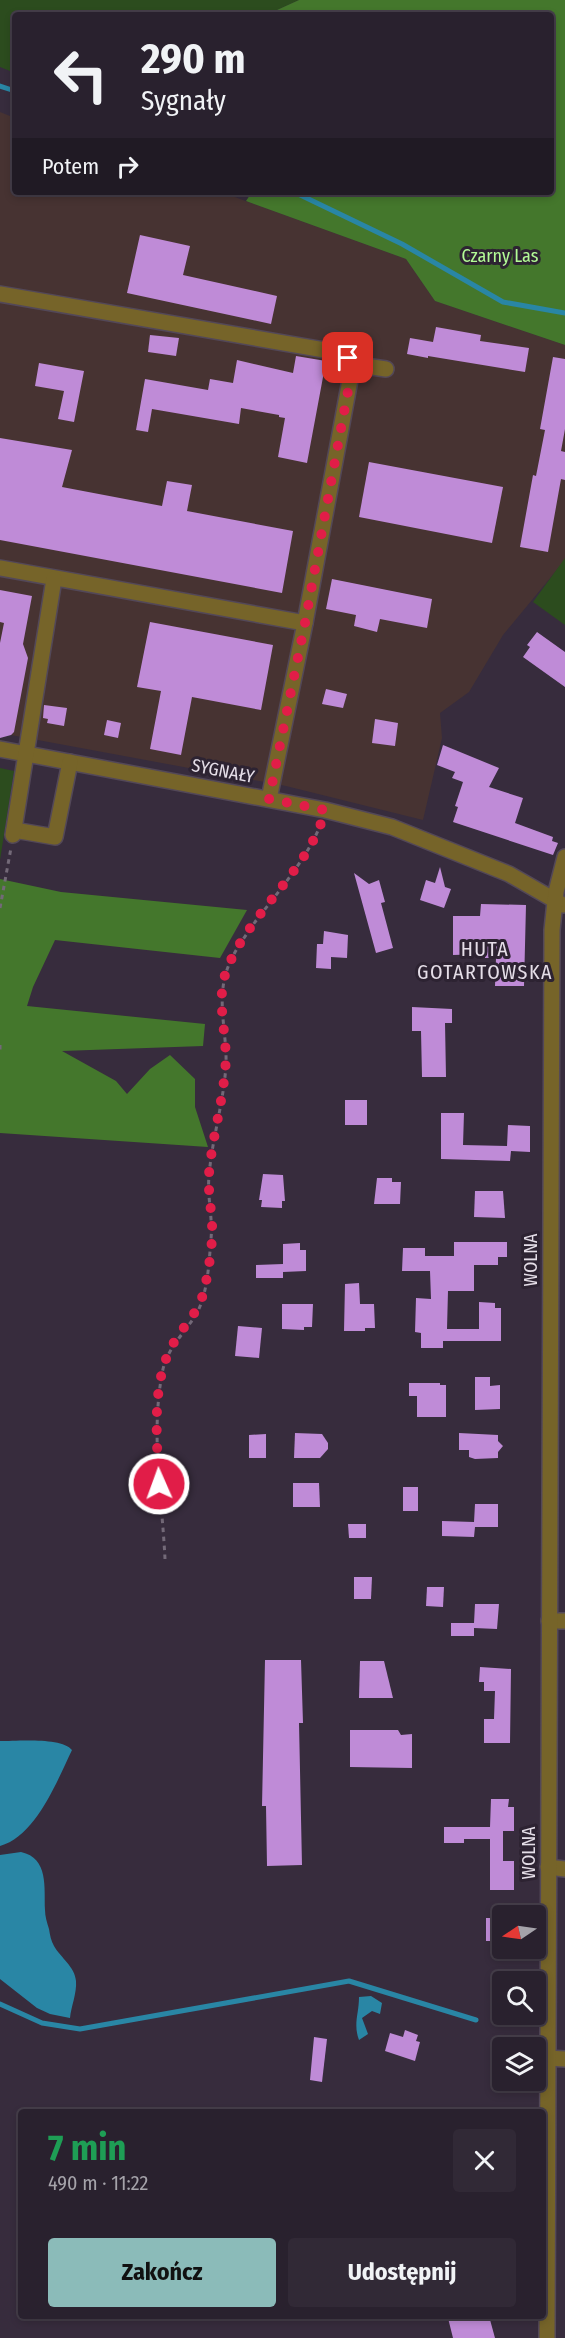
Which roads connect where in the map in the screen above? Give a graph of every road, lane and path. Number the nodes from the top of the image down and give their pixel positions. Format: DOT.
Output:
graph roads {
  1 [pos="0,294"];
  2 [pos="351,364"];
  3 [pos="386,369"];
  4 [pos="0,568"];
  5 [pos="54,579"];
  6 [pos="305,623"];
  7 [pos="0,749"];
  8 [pos="26,754"];
  9 [pos="70,762"];
  10 [pos="269,799"];
  11 [pos="325,810"];
  12 [pos="14,832"];
  13 [pos="565,857"];
  14 [pos="560,903"];
  15 [pos="0,908"];
  16 [pos="0,1045"];
  17 [pos="0,1050"];
  18 [pos="165,1559"];
  19 [pos="549,1621"];
  20 [pos="565,1621"];
  21 [pos="548,1867"];
  22 [pos="565,1869"];
  23 [pos="548,2058"];
  24 [pos="565,2059"];
  25 [pos="547,2338"];
  1 -- 2 [label="street"];
  2 -- 3 [label="street"];
  2 -- 6 [label="street"];
  4 -- 5 [label="street"];
  5 -- 6 [label="street"];
  5 -- 8 [label="street"];
  6 -- 10 [label="street"];
  7 -- 8 [label="street, SYGNAŁY"];
  8 -- 9 [label="street, SYGNAŁY"];
  8 -- 12 [label="street"];
  9 -- 10 [label="street, SYGNAŁY"];
  9 -- 12 [label="street"];
  10 -- 11 [label="street, SYGNAŁY"];
  11 -- 14 [label="street, SYGNAŁY"];
  11 -- 18 [label="path"];
  12 -- 15 [label="path"];
  13 -- 14 [label="street, WOLNA"];
  14 -- 19 [label="street, WOLNA"];
  16 -- 17 [label="path"];
  19 -- 20 [label="street"];
  19 -- 21 [label="street, WOLNA"];
  21 -- 22 [label="street"];
  21 -- 23 [label="street, WOLNA"];
  23 -- 24 [label="street"];
  23 -- 25 [label="street, WOLNA"];
}
